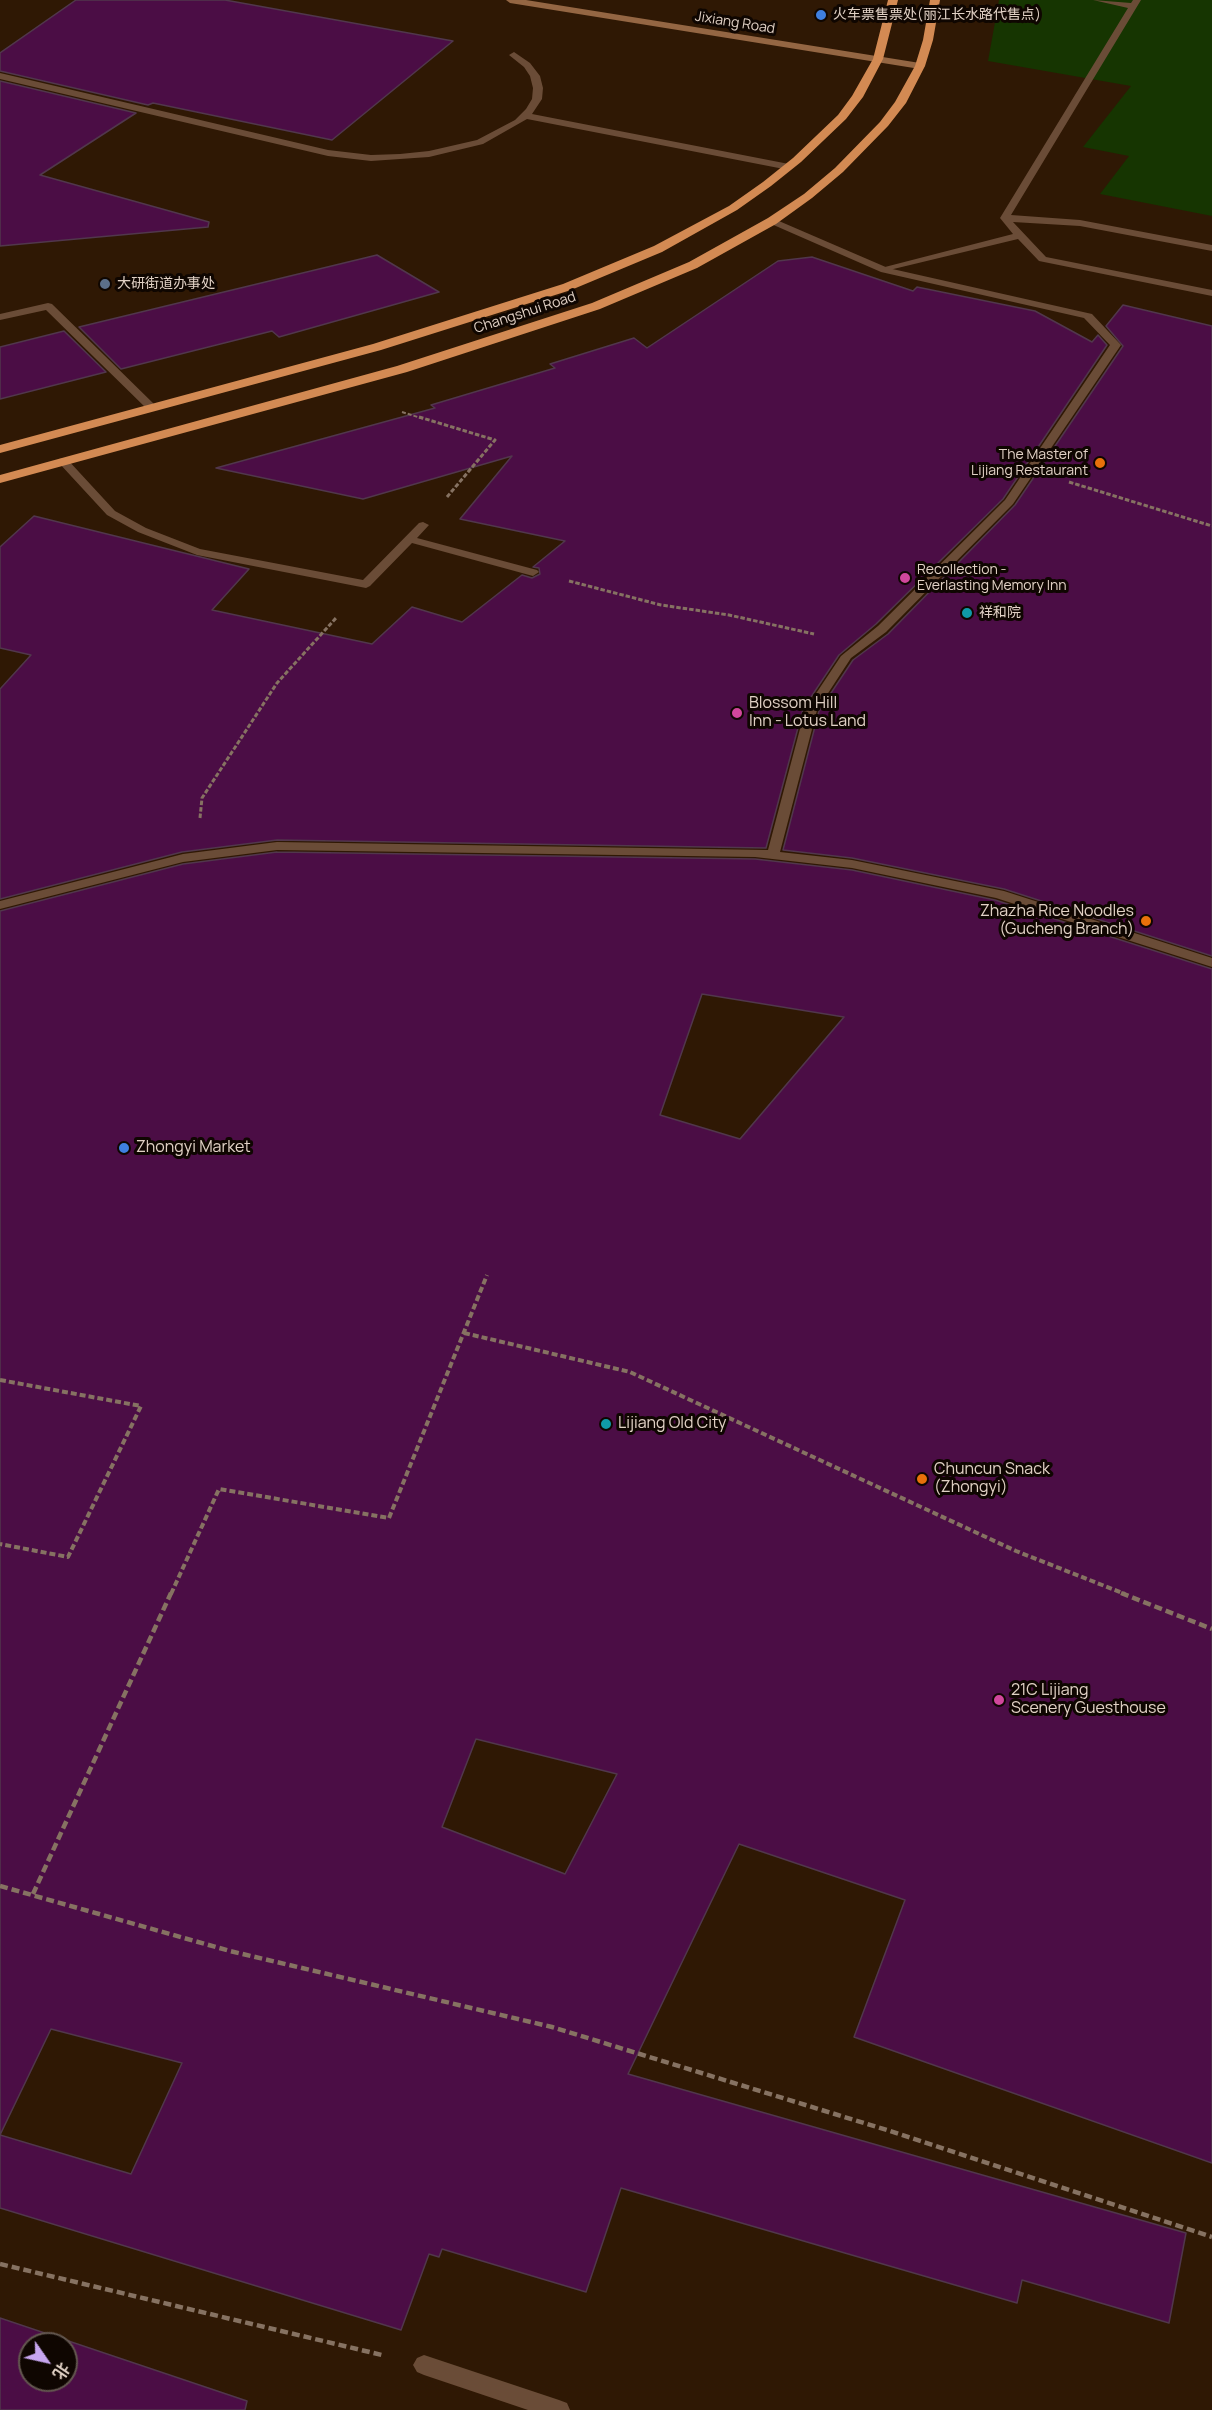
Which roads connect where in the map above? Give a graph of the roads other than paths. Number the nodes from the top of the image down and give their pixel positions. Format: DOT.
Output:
graph roads {
  1 [pos="510,0"];
  2 [pos="893,0"];
  3 [pos="935,0"];
  4 [pos="1097,0"];
  5 [pos="1135,3"];
  6 [pos="514,55"];
  7 [pos="878,59"];
  8 [pos="920,66"];
  9 [pos="0,76"];
  10 [pos="525,116"];
  11 [pos="789,167"];
  12 [pos="1005,218"];
  13 [pos="772,221"];
  14 [pos="1020,235"];
  15 [pos="1212,248"];
  16 [pos="885,270"];
  17 [pos="1212,293"];
  18 [pos="0,317"];
  19 [pos="152,408"];
  20 [pos="0,449"];
  21 [pos="63,461"];
  22 [pos="0,479"];
  23 [pos="423,525"];
  24 [pos="409,539"];
  25 [pos="533,572"];
  26 [pos="773,855"];
  27 [pos="0,904"];
  28 [pos="1212,963"];
  29 [pos="424,2365"];
  30 [pos="559,2410"];
  1 -- 7 [label="street, Jixiang Road"];
  2 -- 7 [label="highway, Changshui Road"];
  3 -- 8 [label="highway, Changshui Road"];
  4 -- 5 [label="street"];
  5 -- 12 [label="street"];
  6 -- 10 [label="street"];
  7 -- 8 [label="street, Jixiang Road"];
  7 -- 11 [label="highway, Changshui Road"];
  8 -- 13 [label="highway, Changshui Road"];
  9 -- 10 [label="street"];
  10 -- 11 [label="street"];
  11 -- 19 [label="highway, Changshui Road"];
  12 -- 14 [label="street"];
  12 -- 15 [label="street"];
  13 -- 16 [label="street"];
  13 -- 21 [label="highway, Changshui Road"];
  14 -- 16 [label="street"];
  14 -- 17 [label="street"];
  16 -- 26 [label="street"];
  18 -- 19 [label="street"];
  19 -- 20 [label="highway, Changshui Road"];
  21 -- 22 [label="highway, Changshui Road"];
  21 -- 24 [label="street"];
  23 -- 24 [label="street"];
  24 -- 25 [label="street"];
  26 -- 27 [label="street"];
  26 -- 28 [label="street"];
  29 -- 30 [label="street"];
}
